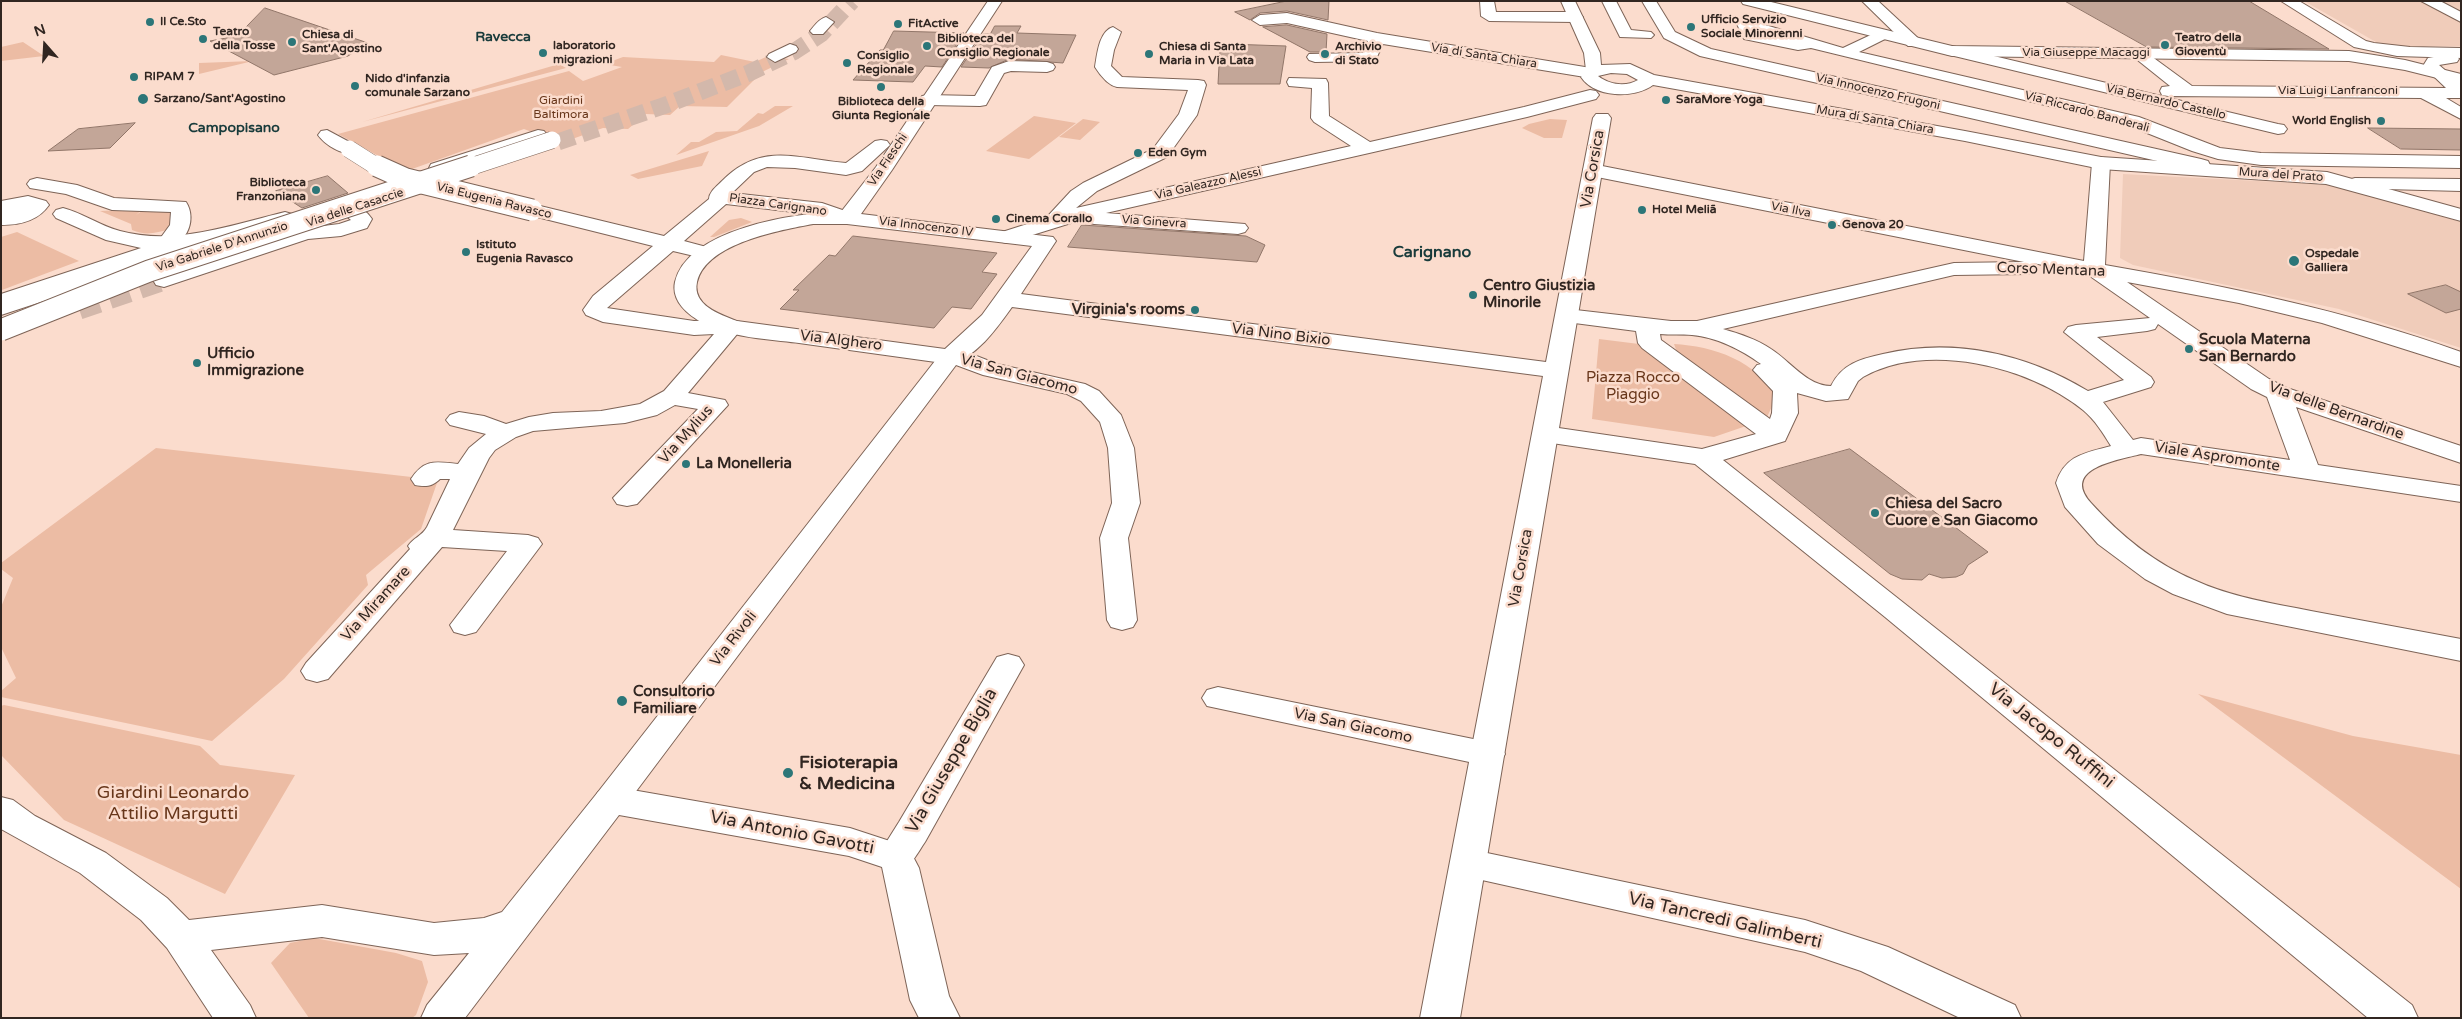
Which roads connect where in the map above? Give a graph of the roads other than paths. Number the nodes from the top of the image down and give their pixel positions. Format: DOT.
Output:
graph roads {
  1 [pos="995,1"];
  2 [pos="1487,1"];
  3 [pos="1568,1"];
  4 [pos="1609,1"];
  5 [pos="1649,1"];
  6 [pos="1748,1"];
  7 [pos="1870,1"];
  8 [pos="2288,1"];
  9 [pos="2428,1"];
  10 [pos="1763,3"];
  11 [pos="1575,17"];
  12 [pos="2461,18"];
  13 [pos="1260,20"];
  14 [pos="1113,32"];
  15 [pos="1646,35"];
  16 [pos="1882,35"];
  17 [pos="1377,38"];
  18 [pos="1914,43"];
  19 [pos="1810,44"];
  20 [pos="2360,44"];
  21 [pos="790,49"];
  22 [pos="1844,53"];
  23 [pos="2142,53"];
  24 [pos="2349,56"];
  25 [pos="2458,56"];
  26 [pos="775,57"];
  27 [pos="1315,57"];
  28 [pos="2005,58"];
  29 [pos="1047,67"];
  30 [pos="2030,70"];
  31 [pos="2436,72"];
  32 [pos="2461,74"];
  33 [pos="1592,75"];
  34 [pos="1648,79"];
  35 [pos="1295,82"];
  36 [pos="1627,88"];
  37 [pos="2186,90"];
  38 [pos="2460,90"];
  39 [pos="2168,91"];
  40 [pos="2429,92"];
  41 [pos="928,100"];
  42 [pos="2461,114"];
  43 [pos="1602,118"];
  44 [pos="327,135"];
  45 [pos="548,138"];
  46 [pos="881,145"];
  47 [pos="2262,146"];
  48 [pos="2129,147"];
  49 [pos="1367,148"];
  50 [pos="2461,162"];
  51 [pos="2101,163"];
  52 [pos="2148,167"];
  53 [pos="1592,170"];
  54 [pos="2214,171"];
  55 [pos="2327,178"];
  56 [pos="2461,178"];
  57 [pos="37,184"];
  58 [pos="2355,184"];
  59 [pos="2461,185"];
  60 [pos="722,198"];
  61 [pos="16,206"];
  62 [pos="345,211"];
  63 [pos="297,214"];
  64 [pos="2461,214"];
  65 [pos="1070,215"];
  66 [pos="846,218"];
  67 [pos="1,220"];
  68 [pos="1238,228"];
  69 [pos="1048,232"];
  70 [pos="261,234"];
  71 [pos="165,244"];
  72 [pos="670,244"];
  73 [pos="1990,249"];
  74 [pos="707,253"];
  75 [pos="2015,268"];
  76 [pos="2094,269"];
  77 [pos="155,275"];
  78 [pos="1005,299"];
  79 [pos="1,301"];
  80 [pos="1,308"];
  81 [pos="79,309"];
  82 [pos="1567,316"];
  83 [pos="1,318"];
  84 [pos="1,323"];
  85 [pos="2147,324"];
  86 [pos="1647,325"];
  87 [pos="732,327"];
  88 [pos="1671,328"];
  89 [pos="1697,328"];
  90 [pos="1,330"];
  91 [pos="1,334"];
  92 [pos="1,341"];
  93 [pos="950,357"];
  94 [pos="2461,360"];
  95 [pos="1556,371"];
  96 [pos="2269,388"];
  97 [pos="670,397"];
  98 [pos="2086,400"];
  99 [pos="459,420"];
  100 [pos="504,432"];
  101 [pos="1545,434"];
  102 [pos="1776,436"];
  103 [pos="2126,449"];
  104 [pos="2461,455"];
  105 [pos="1702,457"];
  106 [pos="2299,465"];
  107 [pos="467,473"];
  108 [pos="424,479"];
  109 [pos="2461,494"];
  110 [pos="627,498"];
  111 [pos="435,538"];
  112 [pos="379,574"];
  113 [pos="1122,620"];
  114 [pos="465,625"];
  115 [pos="2461,650"];
  116 [pos="1008,665"];
  117 [pos="316,670"];
  118 [pos="1218,698"];
  119 [pos="1488,754"];
  120 [pos="610,801"];
  121 [pos="1,810"];
  122 [pos="896,857"];
  123 [pos="1468,864"];
  124 [pos="518,921"];
  125 [pos="181,937"];
  126 [pos="236,1018"];
  127 [pos="441,1018"];
  128 [pos="940,1018"];
  129 [pos="1440,1018"];
  130 [pos="2001,1018"];
  131 [pos="2398,1018"];
  1 -- 41 [label="main road, Via Fieschi"];
  2 -- 11 [label="main road"];
  3 -- 11 [label="main road"];
  4 -- 15 [label="main road"];
  5 -- 48 [label="main road, Via Innocenzo Frugoni"];
  6 -- 10 [label="main road, Via Giuseppe Macaggi"];
  7 -- 18 [label="main road"];
  8 -- 20 [label="main road"];
  9 -- 12 [label="main road"];
  10 -- 16 [label="main road, Via Giuseppe Macaggi"];
  11 -- 33 [label="main road"];
  13 -- 17 [label="main road, Via di Santa Chiara"];
  14 -- 69 [label="main road"];
  16 -- 18 [label="main road, Via Giuseppe Macaggi"];
  16 -- 22 [label="main road"];
  17 -- 27 [label="main road"];
  17 -- 33 [label="main road, Via di Santa Chiara"];
  18 -- 28 [label="main road, Via Giuseppe Macaggi"];
  19 -- 22 [label="main road, Via Riccardo Banderali"];
  20 -- 24 [label="main road"];
  20 -- 25 [label="main road"];
  21 -- 26 [label="main road"];
  22 -- 50 [label="main road, Via Riccardo Banderali"];
  23 -- 24 [label="main road, Via Giuseppe Macaggi"];
  23 -- 28 [label="main road, Via Giuseppe Macaggi"];
  23 -- 37 [label="main road"];
  24 -- 31 [label="main road, Via Giuseppe Macaggi"];
  25 -- 31 [label="main road"];
  25 -- 32 [label="main road"];
  28 -- 30 [label="main road, Via Giuseppe Macaggi"];
  29 -- 41 [label="main road"];
  30 -- 47 [label="main road, Via Bernardo Castello"];
  31 -- 38 [label="main road, Via Luigi Lanfranconi"];
  33 -- 34 [label="main road, Mura di Santa Chiara"];
  33 -- 36 [label="main road"];
  33 -- 43 [label="main road"];
  33 -- 49 [label="main road, Via Galeazzo Alessi"];
  34 -- 36 [label="main road"];
  34 -- 51 [label="main road, Mura di Santa Chiara"];
  35 -- 49 [label="main road"];
  36 -- 43 [label="main road"];
  37 -- 39 [label="main road, Via Luigi Lanfranconi"];
  37 -- 40 [label="main road, Via Luigi Lanfranconi"];
  38 -- 40 [label="main road, Via Luigi Lanfranconi"];
  40 -- 42 [label="main road"];
  41 -- 66 [label="main road, Via Fieschi"];
  43 -- 53 [label="main road, Via Corsica"];
  44 -- 72 [label="main road, Via Eugenia Ravasco, bridge"];
  45 -- 62 [label="main road, Via delle Casaccie"];
  45 -- 63 [label="main road"];
  45 -- 70 [label="main road, Via Gabriele D'Annunzio, bridge"];
  46 -- 60 [label="main road"];
  48 -- 52 [label="main road, Via Innocenzo Frugoni"];
  48 -- 54 [label="main road, Via Innocenzo Frugoni"];
  49 -- 65 [label="main road, Via Galeazzo Alessi"];
  51 -- 52 [label="main road, Mura del Prato"];
  51 -- 76 [label="main road"];
  52 -- 54 [label="main road, Mura del Prato"];
  53 -- 73 [label="main road, Via Ilva"];
  53 -- 82 [label="main road, Via Corsica"];
  54 -- 55 [label="main road, Mura del Prato"];
  55 -- 56 [label="main road, Mura del Prato"];
  55 -- 58 [label="main road"];
  57 -- 71 [label="main road"];
  58 -- 59 [label="main road"];
  58 -- 64 [label="main road"];
  60 -- 66 [label="main road, Piazza Carignano"];
  60 -- 72 [label="main road, Piazza Carignano"];
  61 -- 67 [label="main road"];
  61 -- 71 [label="main road"];
  62 -- 63 [label="main road"];
  62 -- 77 [label="main road, Via delle Casaccie"];
  62 -- 77 [label="main road"];
  63 -- 71 [label="main road"];
  65 -- 68 [label="main road, Via Ginevra"];
  65 -- 69 [label="main road, Via Galeazzo Alessi"];
  66 -- 69 [label="main road, Via Innocenzo IV"];
  66 -- 74 [label="main road, Piazza Carignano"];
  69 -- 78 [label="main road"];
  70 -- 77 [label="main road, Via Gabriele D'Annunzio, bridge"];
  70 -- 80 [label="main road, bridge"];
  71 -- 79 [label="main road"];
  72 -- 74 [label="main road"];
  72 -- 87 [label="main road, Piazza Carignano"];
  73 -- 75 [label="main road, Via Ilva"];
  73 -- 76 [label="main road, Via Ilva"];
  74 -- 87 [label="main road, Piazza Carignano"];
  75 -- 76 [label="main road, Corso Mentana"];
  75 -- 89 [label="main road, Corso Mentana"];
  76 -- 94 [label="main road, Corso Mentana"];
  76 -- 96 [label="main road, Via delle Bernardine"];
  77 -- 83 [label="main road, bridge"];
  77 -- 84 [label="main road"];
  77 -- 90 [label="main road, bridge"];
  77 -- 91 [label="main road"];
  78 -- 93 [label="main road, Via Rivoli"];
  78 -- 95 [label="main road, Via Nino Bixio"];
  81 -- 92 [label="main road"];
  82 -- 86 [label="main road"];
  82 -- 95 [label="main road, Via Corsica"];
  85 -- 98 [label="main road"];
  86 -- 88 [label="main road"];
  86 -- 102 [label="main road"];
  87 -- 93 [label="main road, Via Alghero"];
  87 -- 97 [label="main road"];
  88 -- 89 [label="main road"];
  88 -- 102 [label="main road"];
  89 -- 98 [label="main road"];
  93 -- 113 [label="main road, Via San Giacomo"];
  93 -- 120 [label="main road, Via Rivoli"];
  95 -- 101 [label="main road, Via Corsica"];
  96 -- 104 [label="main road, Via delle Bernardine"];
  96 -- 106 [label="main road"];
  97 -- 100 [label="main road"];
  97 -- 110 [label="main road, Via Mylius"];
  98 -- 103 [label="main road"];
  99 -- 100 [label="main road"];
  100 -- 107 [label="main road"];
  101 -- 105 [label="main road"];
  101 -- 119 [label="main road, Via Corsica"];
  102 -- 105 [label="main road"];
  103 -- 106 [label="main road, Viale Aspromonte"];
  103 -- 115 [label="main road, Viale Aspromonte"];
  105 -- 131 [label="main road, Via Jacopo Ruffini"];
  106 -- 109 [label="main road, Viale Aspromonte"];
  107 -- 108 [label="main road"];
  107 -- 111 [label="main road, Via Miramare"];
  111 -- 112 [label="main road, Via Miramare"];
  111 -- 114 [label="main road"];
  111 -- 117 [label="main road, Via Miramare"];
  116 -- 122 [label="main road, Via Giuseppe Biglia"];
  118 -- 119 [label="main road, Via San Giacomo"];
  119 -- 123 [label="main road, Via Corsica"];
  120 -- 122 [label="main road, Via Antonio Gavotti"];
  120 -- 124 [label="main road, Via Rivoli"];
  121 -- 125 [label="main road"];
  122 -- 128 [label="main road"];
  123 -- 129 [label="main road, Via Corsica"];
  123 -- 130 [label="main road, Via Tancredi Galimberti"];
  124 -- 125 [label="main road"];
  124 -- 127 [label="main road, Via Rivoli"];
  125 -- 126 [label="main road"];
}
